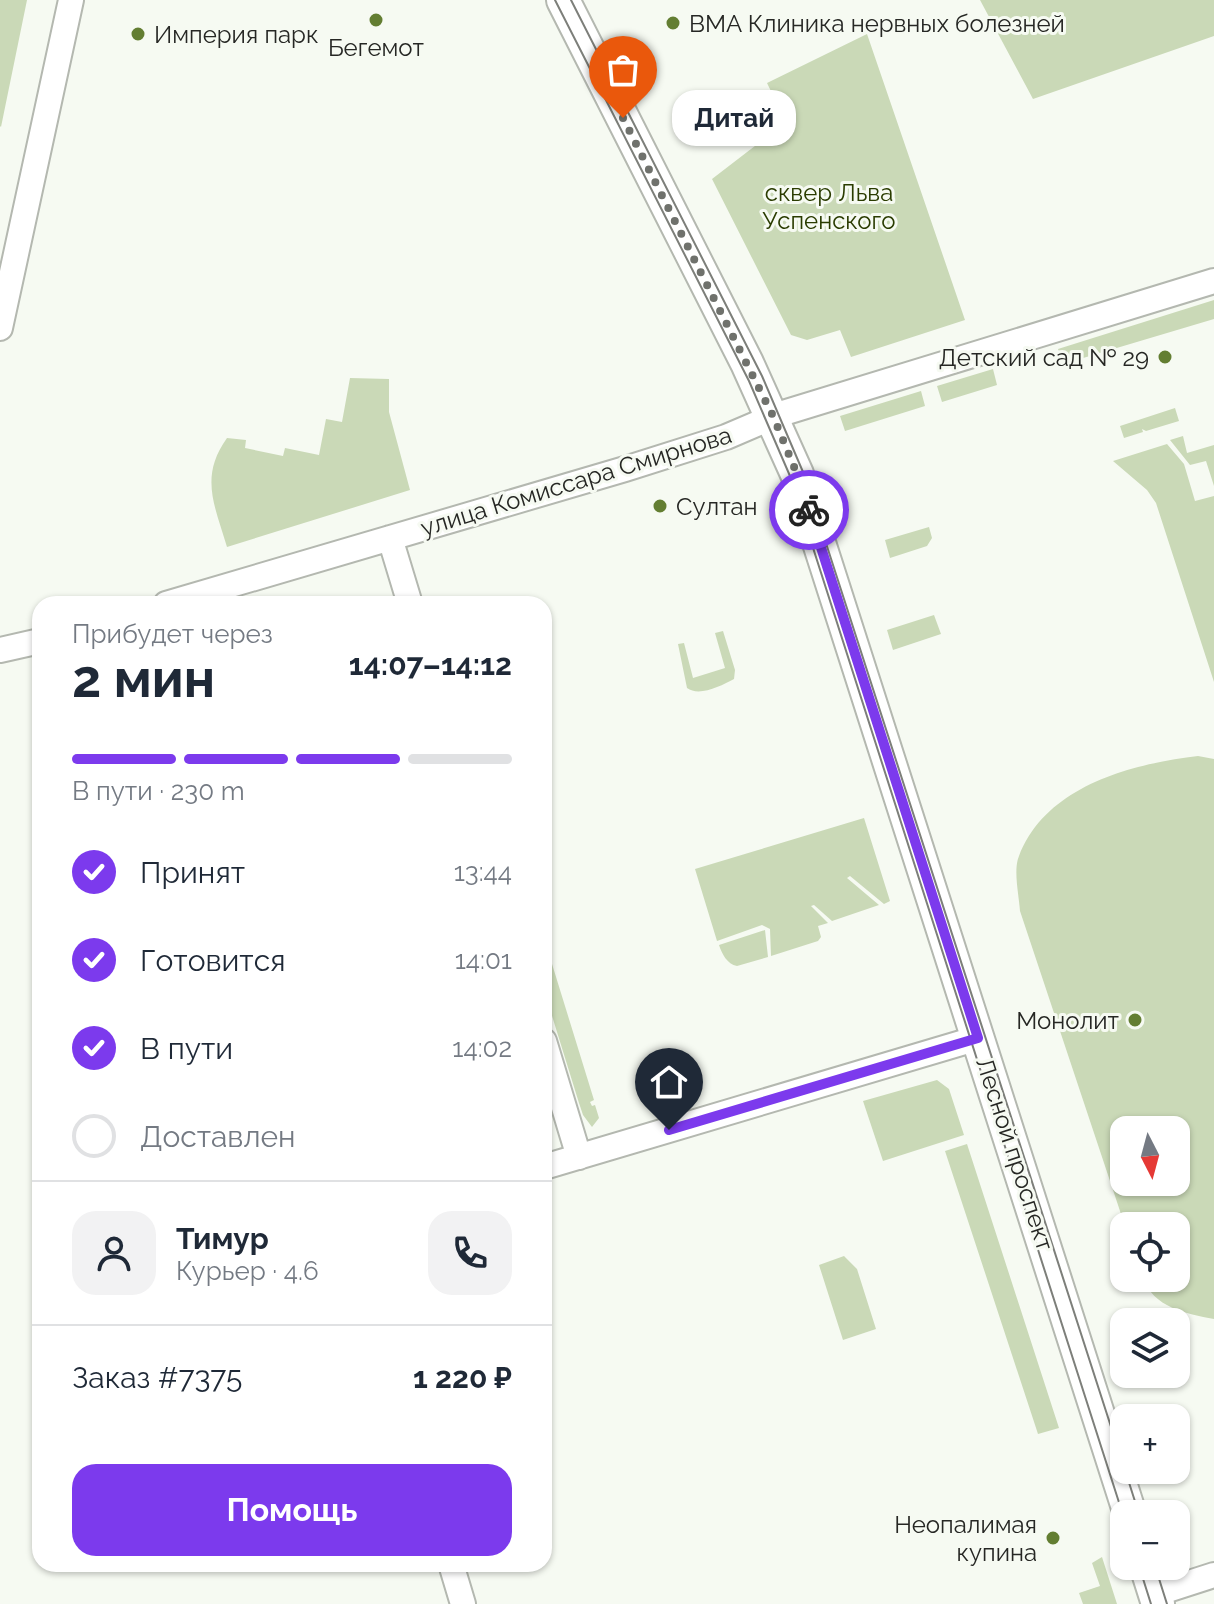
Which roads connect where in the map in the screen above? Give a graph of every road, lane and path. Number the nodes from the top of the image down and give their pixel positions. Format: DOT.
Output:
graph roads {
  1 [pos="71,0"];
  2 [pos="563,0"];
  3 [pos="1214,281"];
  4 [pos="0,328"];
  5 [pos="773,416"];
  6 [pos="390,538"];
  7 [pos="193,596"];
  8 [pos="408,596"];
  9 [pos="32,643"];
  10 [pos="0,650"];
  11 [pos="978,1038"];
  12 [pos="552,1068"];
  13 [pos="579,1157"];
  14 [pos="552,1165"];
  15 [pos="1126,1500"];
  16 [pos="453,1572"];
  17 [pos="1214,1575"];
  18 [pos="1153,1588"];
  19 [pos="463,1604"];
  1 -- 4 [label="street"];
  2 -- 5 [label="main road, Лесной проспект"];
  3 -- 5 [label="street, улица Комиссара Смирнова"];
  5 -- 6 [label="street, улица Комиссара Смирнова"];
  5 -- 11 [label="main road, Лесной проспект"];
  6 -- 7 [label="street, улица Комиссара Смирнова"];
  6 -- 8 [label="street"];
  9 -- 10 [label="street"];
  11 -- 13 [label="street"];
  11 -- 15 [label="main road, Лесной проспект"];
  12 -- 13 [label="street"];
  13 -- 14 [label="street"];
  16 -- 19 [label="street"];
  17 -- 18 [label="street"];
}
